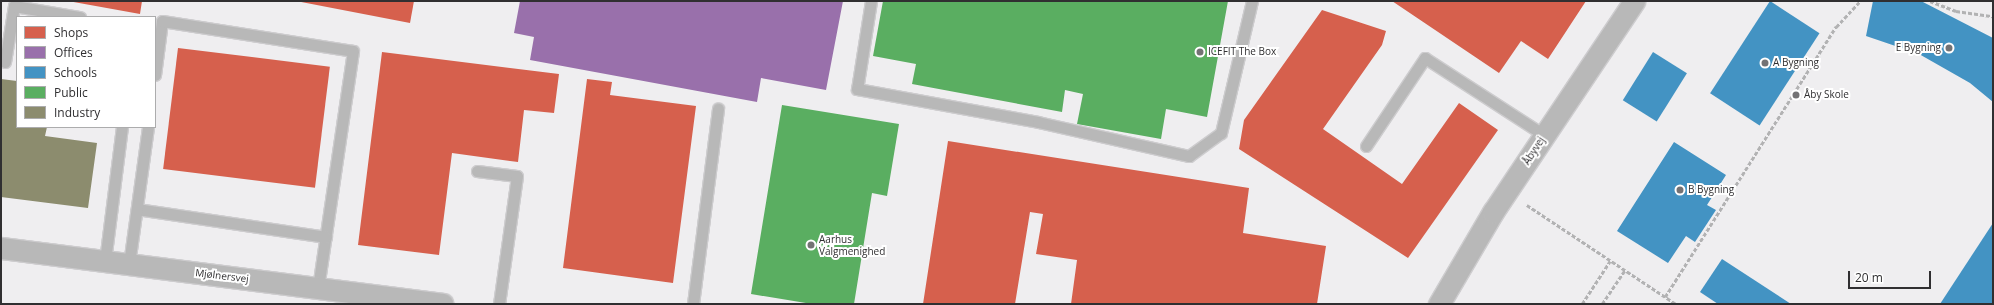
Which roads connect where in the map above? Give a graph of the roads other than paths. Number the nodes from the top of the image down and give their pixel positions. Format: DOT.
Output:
graph roads {
  1 [pos="871,1"];
  2 [pos="1252,1"];
  3 [pos="1634,1"];
  4 [pos="74,16"];
  5 [pos="5,62"];
  6 [pos="156,67"];
  7 [pos="718,109"];
  8 [pos="122,128"];
  9 [pos="148,128"];
  10 [pos="1544,135"];
  11 [pos="1366,146"];
  12 [pos="477,170"];
  13 [pos="137,209"];
  14 [pos="326,237"];
  15 [pos="1,248"];
  16 [pos="105,261"];
  17 [pos="129,264"];
  18 [pos="318,288"];
  19 [pos="442,304"];
  20 [pos="499,304"];
  21 [pos="693,304"];
  22 [pos="1439,304"];
  1 -- 2 [label="lane"];
  3 -- 10 [label="street, Åbyvej"];
  4 -- 5 [label="lane"];
  6 -- 14 [label="lane"];
  7 -- 21 [label="lane"];
  8 -- 16 [label="lane"];
  9 -- 13 [label="lane"];
  10 -- 11 [label="lane"];
  10 -- 22 [label="street, Åbyvej"];
  12 -- 20 [label="lane"];
  13 -- 14 [label="lane"];
  13 -- 17 [label="lane"];
  14 -- 18 [label="lane"];
  15 -- 16 [label="street, Mjølnersvej"];
  16 -- 17 [label="street, Mjølnersvej"];
  17 -- 18 [label="street, Mjølnersvej"];
  18 -- 19 [label="street, Mjølnersvej"];
}
